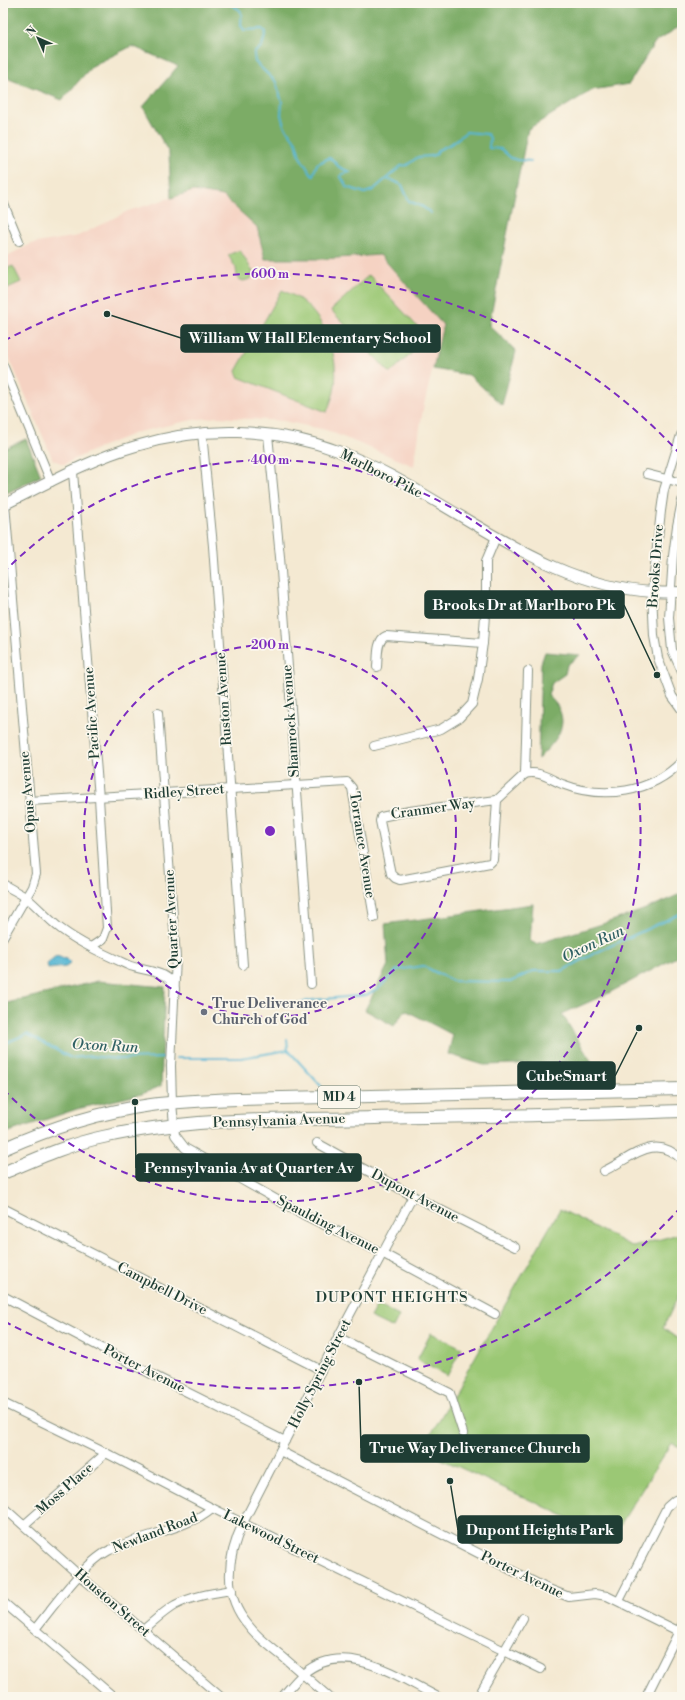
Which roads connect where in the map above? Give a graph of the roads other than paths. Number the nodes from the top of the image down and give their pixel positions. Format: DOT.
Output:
graph roads {
  1 [pos="3,202"];
  2 [pos="19,241"];
  3 [pos="3,366"];
  4 [pos="202,433"];
  5 [pos="268,435"];
  6 [pos="681,435"];
  7 [pos="73,472"];
  8 [pos="647,474"];
  9 [pos="667,480"];
  10 [pos="51,482"];
  11 [pos="682,483"];
  12 [pos="682,501"];
  13 [pos="4,505"];
  14 [pos="496,537"];
  15 [pos="652,592"];
  16 [pos="670,592"];
  17 [pos="682,592"];
  18 [pos="483,643"];
  19 [pos="377,667"];
  20 [pos="528,671"];
  21 [pos="682,672"];
  22 [pos="682,710"];
  23 [pos="158,713"];
  24 [pos="374,746"];
  25 [pos="682,761"];
  26 [pos="525,774"];
  27 [pos="340,782"];
  28 [pos="296,785"];
  29 [pos="231,789"];
  30 [pos="164,794"];
  31 [pos="99,798"];
  32 [pos="497,800"];
  33 [pos="29,801"];
  34 [pos="3,884"];
  35 [pos="26,898"];
  36 [pos="374,918"];
  37 [pos="3,937"];
  38 [pos="91,947"];
  39 [pos="243,966"];
  40 [pos="311,984"];
  41 [pos="175,990"];
  42 [pos="682,1089"];
  43 [pos="172,1103"];
  44 [pos="682,1111"];
  45 [pos="174,1124"];
  46 [pos="317,1143"];
  47 [pos="3,1149"];
  48 [pos="682,1160"];
  49 [pos="604,1171"];
  50 [pos="3,1173"];
  51 [pos="414,1196"];
  52 [pos="3,1208"];
  53 [pos="515,1247"];
  54 [pos="382,1253"];
  55 [pos="3,1296"];
  56 [pos="495,1314"];
  57 [pos="338,1337"];
  58 [pos="321,1370"];
  59 [pos="3,1403"];
  60 [pos="463,1433"];
  61 [pos="285,1441"];
  62 [pos="280,1451"];
  63 [pos="106,1453"];
  64 [pos="682,1498"];
  65 [pos="3,1507"];
  66 [pos="212,1508"];
  67 [pos="244,1523"];
  68 [pos="24,1525"];
  69 [pos="80,1576"];
  70 [pos="232,1590"];
  71 [pos="618,1601"];
  72 [pos="3,1602"];
  73 [pos="523,1618"];
  74 [pos="35,1629"];
  75 [pos="143,1630"];
  76 [pos="681,1630"];
  77 [pos="504,1651"];
  78 [pos="541,1669"];
  79 [pos="303,1674"];
  80 [pos="114,1697"];
  81 [pos="221,1697"];
  82 [pos="282,1697"];
  83 [pos="329,1697"];
  84 [pos="438,1697"];
  85 [pos="478,1697"];
  86 [pos="646,1697"];
  1 -- 2 [label="street"];
  3 -- 10 [label="street"];
  4 -- 5 [label="main road, Marlboro Pike"];
  4 -- 7 [label="main road, Marlboro Pike"];
  4 -- 29 [label="street, Ruston Avenue"];
  5 -- 14 [label="main road, Marlboro Pike"];
  5 -- 28 [label="street, Shamrock Avenue"];
  6 -- 9 [label="street, Brooks Drive"];
  7 -- 10 [label="main road, Marlboro Pike"];
  7 -- 31 [label="street, Pacific Avenue"];
  8 -- 9 [label="street"];
  9 -- 11 [label="street"];
  9 -- 15 [label="street, Brooks Drive"];
  10 -- 13 [label="main road, Marlboro Pike"];
  12 -- 16 [label="street, Brooks Drive"];
  13 -- 33 [label="street, Opus Avenue"];
  14 -- 15 [label="main road, Marlboro Pike"];
  14 -- 18 [label="street"];
  15 -- 16 [label="main road, Marlboro Pike"];
  15 -- 22 [label="street, Brooks Drive"];
  16 -- 17 [label="main road, Marlboro Pike"];
  16 -- 21 [label="street, Brooks Drive"];
  18 -- 19 [label="street"];
  18 -- 24 [label="street"];
  20 -- 26 [label="street"];
  23 -- 30 [label="street, Quarter Avenue"];
  25 -- 26 [label="street"];
  26 -- 32 [label="street"];
  27 -- 28 [label="street, Ridley Street"];
  27 -- 36 [label="street, Torrance Avenue"];
  28 -- 29 [label="street, Ridley Street"];
  28 -- 40 [label="street, Shamrock Avenue"];
  29 -- 30 [label="street, Ridley Street"];
  29 -- 39 [label="street, Ruston Avenue"];
  30 -- 31 [label="street, Ridley Street"];
  30 -- 41 [label="street, Quarter Avenue"];
  31 -- 33 [label="street, Ridley Street"];
  31 -- 38 [label="street, Pacific Avenue"];
  32 -- 32 [label="street, Cranmer Way"];
  33 -- 35 [label="street, Opus Avenue"];
  34 -- 35 [label="street"];
  35 -- 37 [label="street, Opus Avenue"];
  35 -- 38 [label="street"];
  38 -- 41 [label="street"];
  41 -- 43 [label="street, Quarter Avenue"];
  42 -- 43 [label="highway, Pennsylvania Avenue / MD 4"];
  43 -- 45 [label="street, Quarter Avenue"];
  43 -- 47 [label="highway, Pennsylvania Avenue / MD 4"];
  44 -- 45 [label="highway, Pennsylvania Avenue / MD 4"];
  45 -- 50 [label="highway, Pennsylvania Avenue / MD 4"];
  45 -- 54 [label="street, Spaulding Avenue"];
  46 -- 51 [label="street, Dupont Avenue"];
  48 -- 49 [label="street"];
  51 -- 53 [label="street, Dupont Avenue"];
  51 -- 54 [label="street, Holly Spring Street"];
  52 -- 58 [label="street, Campbell Drive"];
  54 -- 56 [label="street, Spaulding Avenue"];
  54 -- 57 [label="street, Holly Spring Street"];
  55 -- 61 [label="street, Porter Avenue"];
  57 -- 58 [label="street, Holly Spring Street"];
  57 -- 60 [label="street"];
  58 -- 61 [label="street, Holly Spring Street"];
  59 -- 63 [label="street, Lakewood Street"];
  61 -- 62 [label="street, Holly Spring Street"];
  62 -- 67 [label="street, Holly Spring Street"];
  62 -- 71 [label="street, Porter Avenue"];
  63 -- 66 [label="street, Lakewood Street"];
  63 -- 68 [label="street, Moss Place"];
  64 -- 71 [label="street"];
  65 -- 68 [label="street, Houston Street"];
  66 -- 67 [label="street, Lakewood Street"];
  66 -- 69 [label="street, Newland Road"];
  67 -- 70 [label="street, Holly Spring Street"];
  67 -- 77 [label="street, Lakewood Street"];
  68 -- 69 [label="street, Houston Street"];
  69 -- 74 [label="street, Newland Road"];
  69 -- 75 [label="street, Houston Street"];
  70 -- 75 [label="street"];
  70 -- 79 [label="street, Holly Spring Street"];
  71 -- 76 [label="street, Porter Avenue"];
  72 -- 74 [label="street"];
  73 -- 77 [label="street"];
  74 -- 80 [label="street"];
  75 -- 81 [label="street, Houston Street"];
  76 -- 86 [label="street"];
  77 -- 78 [label="street, Lakewood Street"];
  77 -- 85 [label="street"];
  79 -- 82 [label="street"];
  79 -- 83 [label="street, Holly Spring Street"];
  79 -- 84 [label="street"];
}
